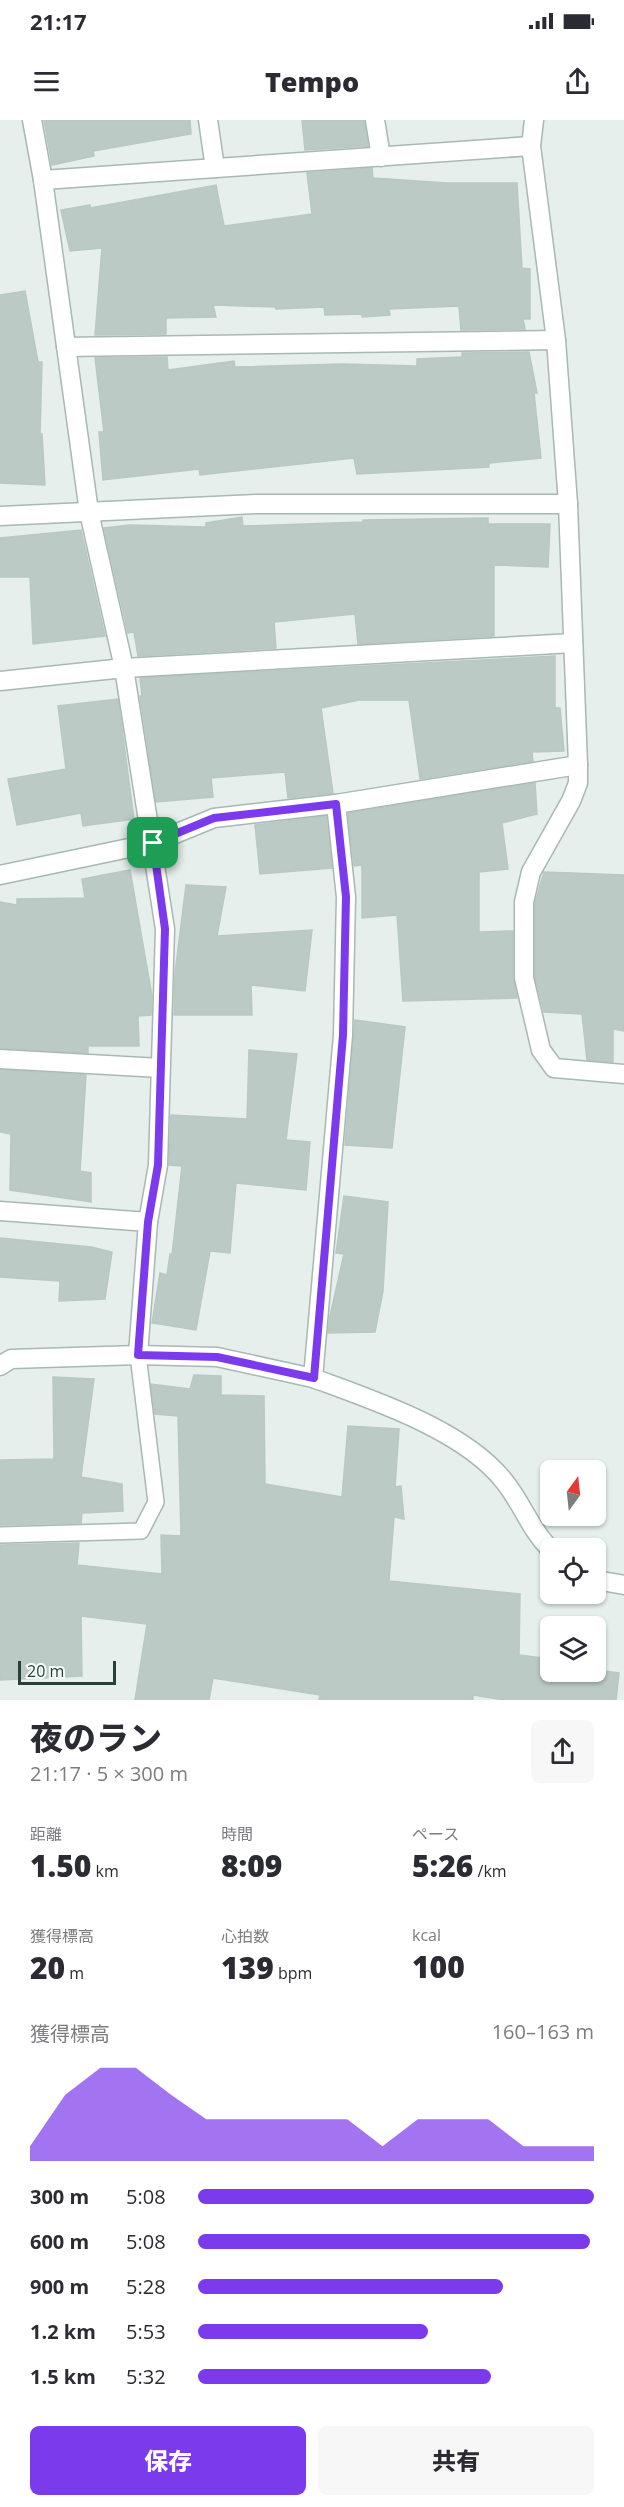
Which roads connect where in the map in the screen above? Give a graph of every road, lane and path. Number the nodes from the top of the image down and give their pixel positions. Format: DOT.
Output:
graph roads {
  1 [pos="32,120"];
  2 [pos="208,120"];
  3 [pos="375,120"];
  4 [pos="534,120"];
  5 [pos="531,146"];
  6 [pos="381,157"];
  7 [pos="215,168"];
  8 [pos="43,180"];
  9 [pos="556,340"];
  10 [pos="66,347"];
  11 [pos="568,504"];
  12 [pos="88,512"];
  13 [pos="0,516"];
  14 [pos="573,643"];
  15 [pos="124,668"];
  16 [pos="0,681"];
  17 [pos="578,765"];
  18 [pos="336,804"];
  19 [pos="153,843"];
  20 [pos="0,875"];
  21 [pos="0,1059"];
  22 [pos="160,1068"];
  23 [pos="624,1074"];
  24 [pos="0,1211"];
  25 [pos="148,1222"];
  26 [pos="138,1355"];
  27 [pos="0,1366"];
  28 [pos="314,1378"];
  29 [pos="0,1535"];
  30 [pos="540,1539"];
  31 [pos="606,1582"];
  32 [pos="624,1585"];
  1 -- 8 [label="street"];
  2 -- 7 [label="street"];
  3 -- 6 [label="street"];
  4 -- 5 [label="street"];
  5 -- 6 [label="street"];
  5 -- 9 [label="street"];
  6 -- 7 [label="street"];
  7 -- 8 [label="street"];
  8 -- 10 [label="street"];
  9 -- 10 [label="street"];
  9 -- 11 [label="street"];
  10 -- 12 [label="street"];
  11 -- 12 [label="street"];
  11 -- 14 [label="street"];
  12 -- 13 [label="street"];
  12 -- 15 [label="street"];
  14 -- 15 [label="street"];
  14 -- 17 [label="street"];
  15 -- 16 [label="street"];
  15 -- 19 [label="street"];
  17 -- 18 [label="street"];
  17 -- 23 [label="street"];
  18 -- 19 [label="street"];
  18 -- 28 [label="street"];
  19 -- 20 [label="street"];
  19 -- 22 [label="street"];
  21 -- 22 [label="street"];
  22 -- 25 [label="street"];
  24 -- 25 [label="street"];
  25 -- 26 [label="street"];
  26 -- 27 [label="street"];
  26 -- 28 [label="street"];
  26 -- 29 [label="lane"];
  28 -- 30 [label="street"];
  31 -- 32 [label="street"];
}
